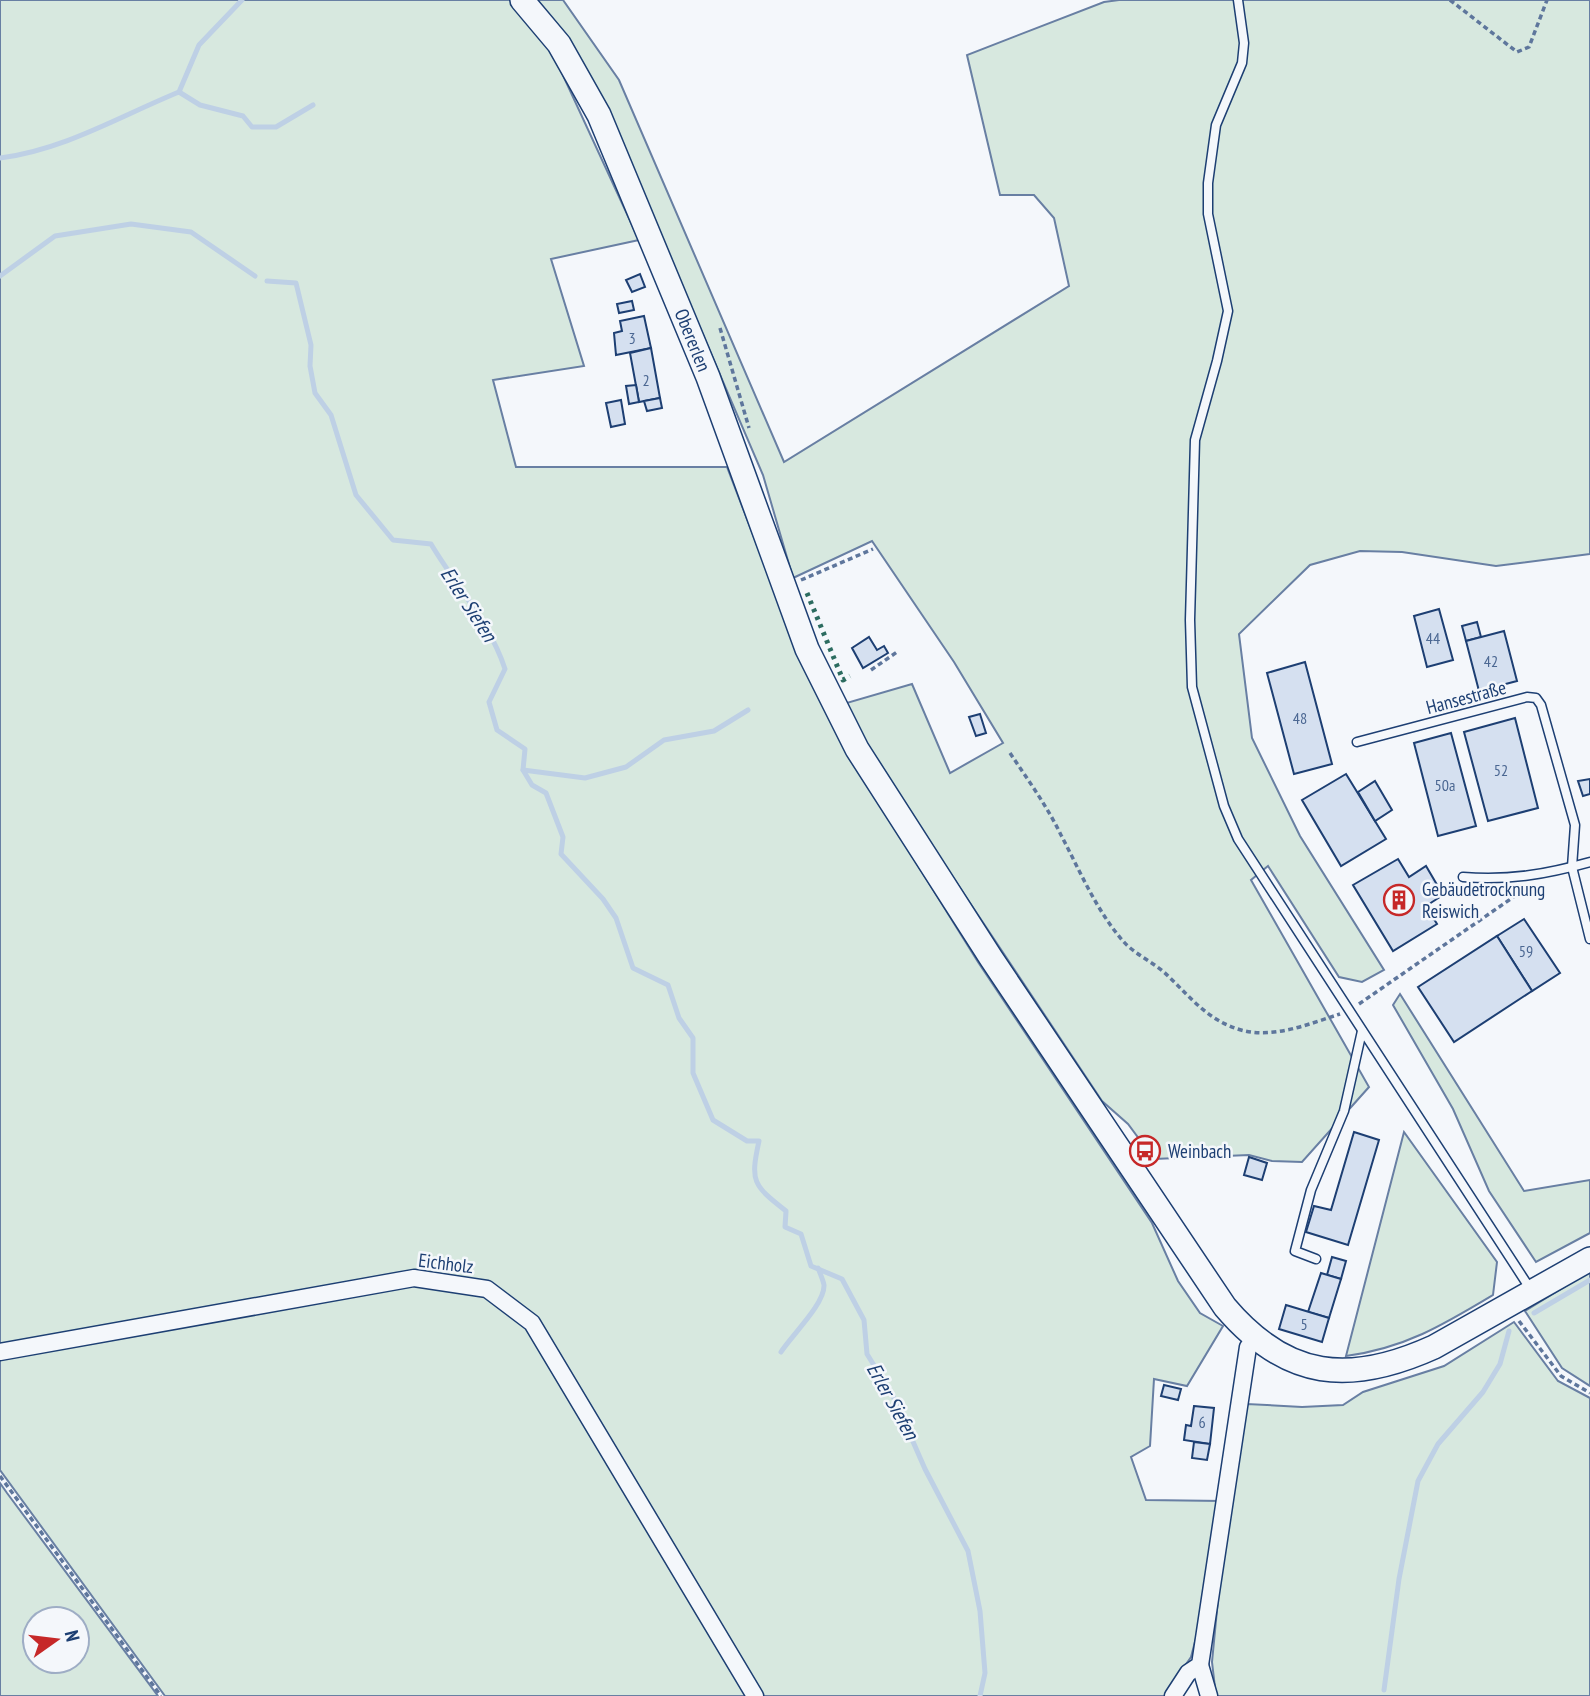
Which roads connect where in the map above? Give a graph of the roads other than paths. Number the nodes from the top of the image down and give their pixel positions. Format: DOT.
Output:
graph roads {
  1 [pos="522,0"];
  2 [pos="1238,0"];
  3 [pos="1357,742"];
  4 [pos="1590,862"];
  5 [pos="1572,867"];
  6 [pos="1463,877"];
  7 [pos="1590,939"];
  8 [pos="1362,1031"];
  9 [pos="1316,1259"];
  10 [pos="1590,1259"];
  11 [pos="1532,1292"];
  12 [pos="1256,1338"];
  13 [pos="0,1352"];
  14 [pos="1200,1665"];
  15 [pos="755,1696"];
  16 [pos="1173,1696"];
  17 [pos="1209,1696"];
  1 -- 12 [label="main road, Obererlen"];
  2 -- 8 [label="lane"];
  3 -- 5 [label="lane, Hansestraße"];
  4 -- 5 [label="lane"];
  5 -- 6 [label="lane"];
  5 -- 7 [label="lane, Hansestraße"];
  8 -- 9 [label="lane"];
  8 -- 11 [label="lane"];
  10 -- 11 [label="main road"];
  11 -- 12 [label="main road"];
  12 -- 14 [label="street"];
  13 -- 15 [label="street, Eichholz"];
  14 -- 16 [label="street"];
  14 -- 17 [label="street"];
}
